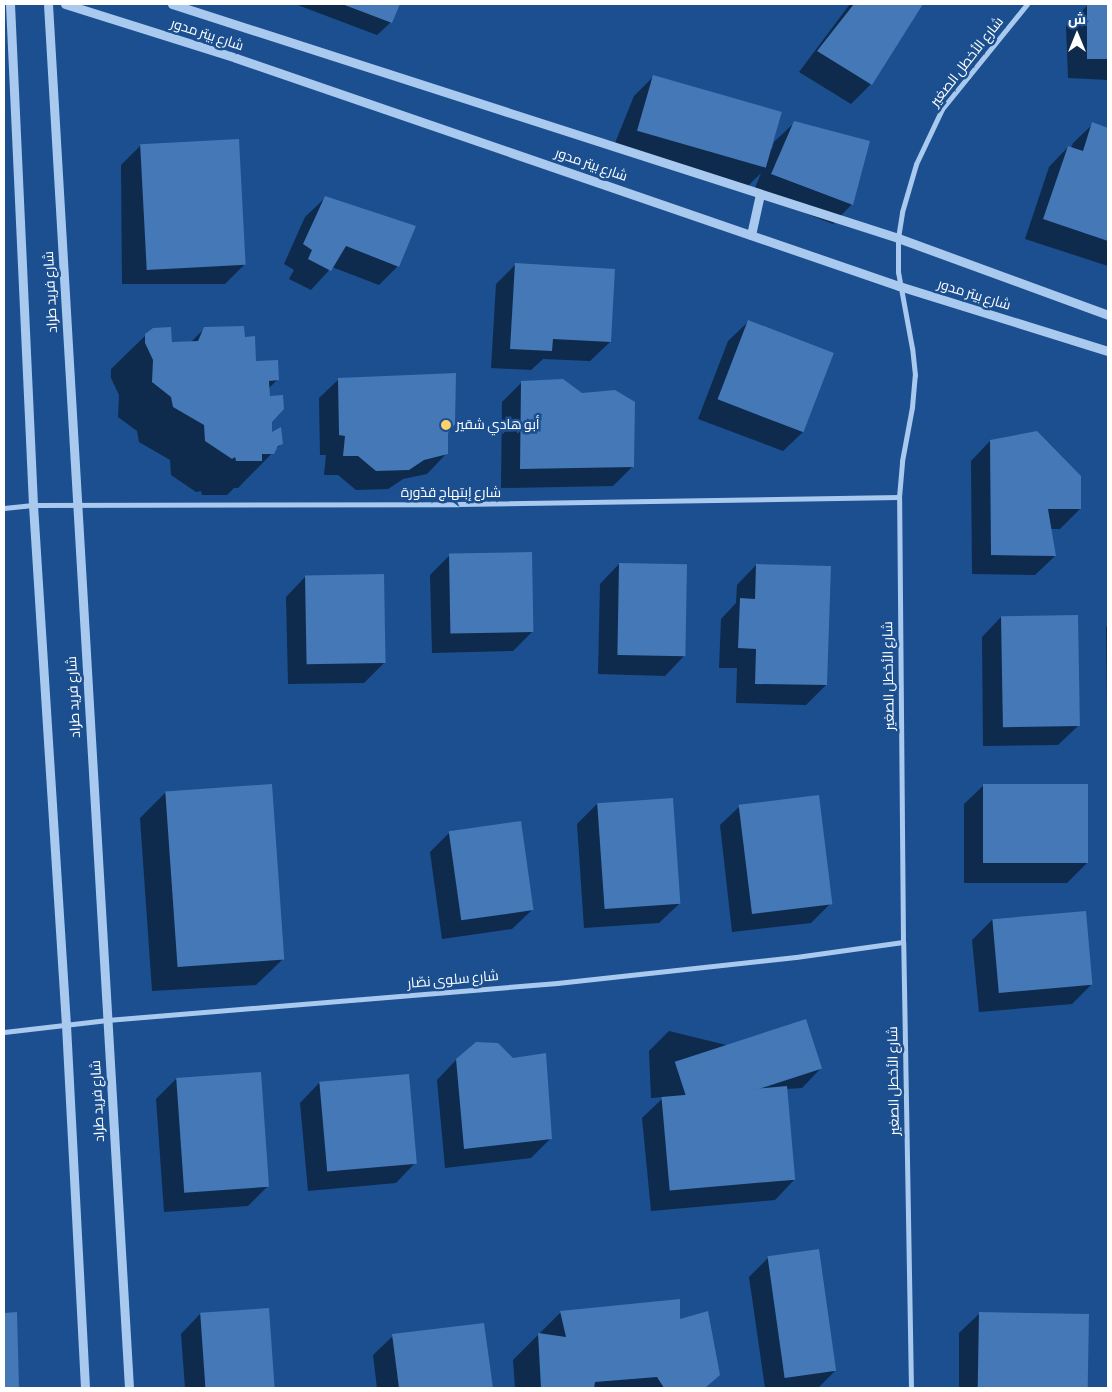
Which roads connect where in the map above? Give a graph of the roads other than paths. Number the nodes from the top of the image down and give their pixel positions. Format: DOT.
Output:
graph roads {
  1 [pos="10,4"];
  2 [pos="48,4"];
  3 [pos="65,4"];
  4 [pos="172,4"];
  5 [pos="1026,4"];
  6 [pos="760,194"];
  7 [pos="751,235"];
  8 [pos="898,238"];
  9 [pos="899,286"];
  10 [pos="1108,315"];
  11 [pos="1108,351"];
  12 [pos="898,497"];
  13 [pos="33,505"];
  14 [pos="76,505"];
  15 [pos="4,508"];
  16 [pos="902,942"];
  17 [pos="107,1020"];
  18 [pos="66,1025"];
  19 [pos="4,1032"];
  20 [pos="85,1388"];
  21 [pos="129,1388"];
  22 [pos="911,1388"];
  1 -- 13 [label="street, شارع فريد طراد"];
  2 -- 14 [label="street, شارع فريد طراد"];
  3 -- 7 [label="street, شارع بيتر مدور"];
  4 -- 6 [label="street, شارع بيتر مدور"];
  5 -- 8 [label="street, شارع الأخطل الصغير"];
  6 -- 7 [label="street"];
  6 -- 8 [label="street, شارع بيتر مدور"];
  7 -- 9 [label="street, شارع بيتر مدور"];
  8 -- 9 [label="street, شارع الأخطل الصغير"];
  8 -- 10 [label="street, شارع بيتر مدور"];
  9 -- 11 [label="street, شارع بيتر مدور"];
  9 -- 12 [label="street, شارع الأخطل الصغير"];
  12 -- 14 [label="street, شارع إبتهاج قدّورة"];
  12 -- 16 [label="street, شارع الأخطل الصغير"];
  13 -- 14 [label="street, شارع إبتهاج قدّورة"];
  13 -- 15 [label="street, شارع إبتهاج قدّورة"];
  13 -- 18 [label="street, شارع فريد طراد"];
  14 -- 17 [label="street, شارع فريد طراد"];
  16 -- 17 [label="street, شارع سلوى نصّار"];
  16 -- 22 [label="street, شارع الأخطل الصغير"];
  17 -- 18 [label="street, شارع سلوى نصّار"];
  17 -- 21 [label="street, شارع فريد طراد"];
  18 -- 19 [label="street, شارع سلوى نصّار"];
  18 -- 20 [label="street, شارع فريد طراد"];
}
